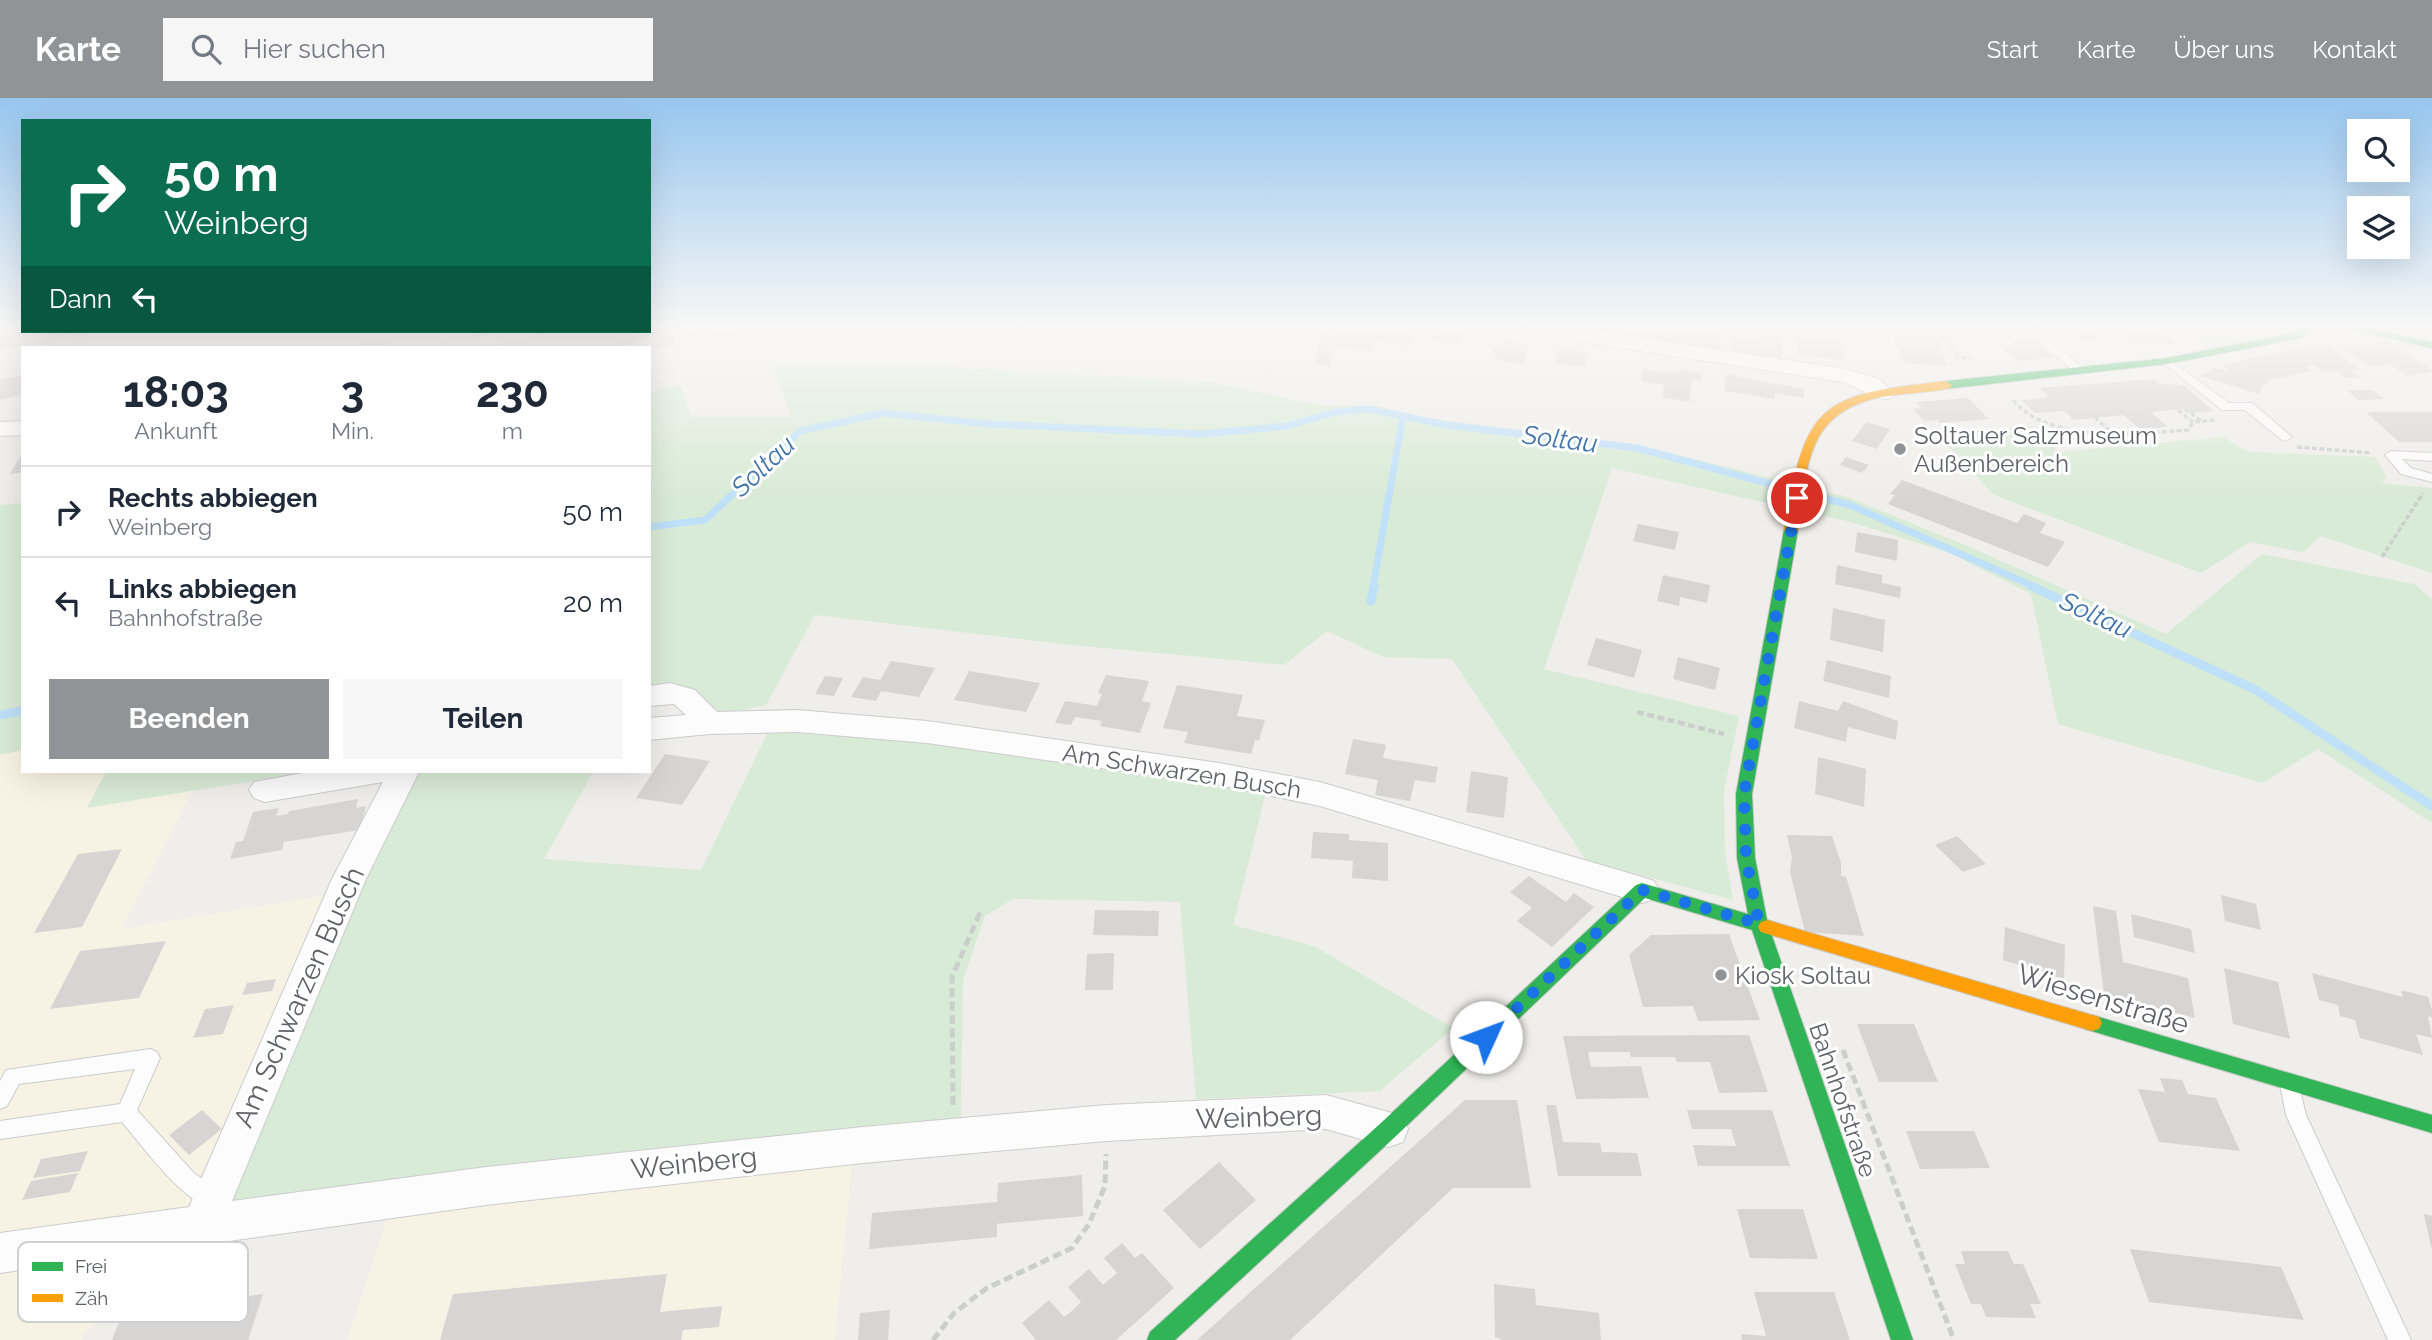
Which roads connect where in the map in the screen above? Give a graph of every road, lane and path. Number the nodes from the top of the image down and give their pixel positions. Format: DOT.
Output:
graph roads {
  1 [pos="1868,383"];
  2 [pos="1954,383"];
  3 [pos="2195,383"];
  4 [pos="1884,393"];
  5 [pos="2017,397"];
  6 [pos="2178,410"];
  7 [pos="2191,413"];
  8 [pos="2095,417"];
  9 [pos="2221,420"];
  10 [pos="2201,421"];
  11 [pos="2193,422"];
  12 [pos="21,428"];
  13 [pos="0,429"];
  14 [pos="2112,433"];
  15 [pos="2286,437"];
  16 [pos="2298,447"];
  17 [pos="2375,454"];
  18 [pos="2432,457"];
  19 [pos="2432,478"];
  20 [pos="2424,492"];
  21 [pos="2382,557"];
  22 [pos="651,696"];
  23 [pos="1637,712"];
  24 [pos="709,723"];
  25 [pos="651,729"];
  26 [pos="1752,741"];
  27 [pos="373,773"];
  28 [pos="403,773"];
  29 [pos="265,790"];
  30 [pos="1642,890"];
  31 [pos="981,911"];
  32 [pos="1759,924"];
  33 [pos="2289,1082"];
  34 [pos="0,1100"];
  35 [pos="126,1112"];
  36 [pos="1106,1123"];
  37 [pos="2432,1124"];
  38 [pos="1389,1129"];
  39 [pos="0,1130"];
  40 [pos="954,1137"];
  41 [pos="207,1212"];
  42 [pos="56,1242"];
  43 [pos="18,1249"];
  44 [pos="0,1253"];
  45 [pos="933,1340"];
  46 [pos="1158,1340"];
  47 [pos="1902,1340"];
  48 [pos="2400,1340"];
  1 -- 4 [label="street"];
  2 -- 4 [label="street, Bahnhofstraße"];
  3 -- 15 [label="lane"];
  4 -- 26 [label="street, Bahnhofstraße"];
  5 -- 14 [label="path"];
  6 -- 11 [label="path"];
  7 -- 10 [label="path"];
  8 -- 14 [label="path"];
  9 -- 10 [label="path"];
  10 -- 11 [label="path"];
  11 -- 14 [label="path"];
  12 -- 13 [label="street"];
  16 -- 17 [label="path"];
  18 -- 19 [label="lane"];
  20 -- 21 [label="path"];
  22 -- 24 [label="street"];
  23 -- 26 [label="path"];
  24 -- 25 [label="street, Am Schwarzen Busch"];
  24 -- 30 [label="street, Am Schwarzen Busch"];
  26 -- 32 [label="street, Bahnhofstraße"];
  27 -- 29 [label="street"];
  28 -- 41 [label="street, Am Schwarzen Busch"];
  30 -- 32 [label="street"];
  30 -- 38 [label="street"];
  31 -- 40 [label="path"];
  32 -- 33 [label="street, Wiesenstraße"];
  32 -- 47 [label="street, Bahnhofstraße"];
  33 -- 37 [label="street, Wiesenstraße"];
  33 -- 48 [label="lane"];
  34 -- 35 [label="lane"];
  35 -- 39 [label="lane"];
  35 -- 41 [label="lane"];
  36 -- 38 [label="street, Weinberg"];
  36 -- 40 [label="street, Weinberg"];
  36 -- 45 [label="path"];
  38 -- 46 [label="street"];
  40 -- 41 [label="street, Weinberg"];
  41 -- 42 [label="street, Weinberg"];
  43 -- 44 [label="street, Weinberg"];
}
